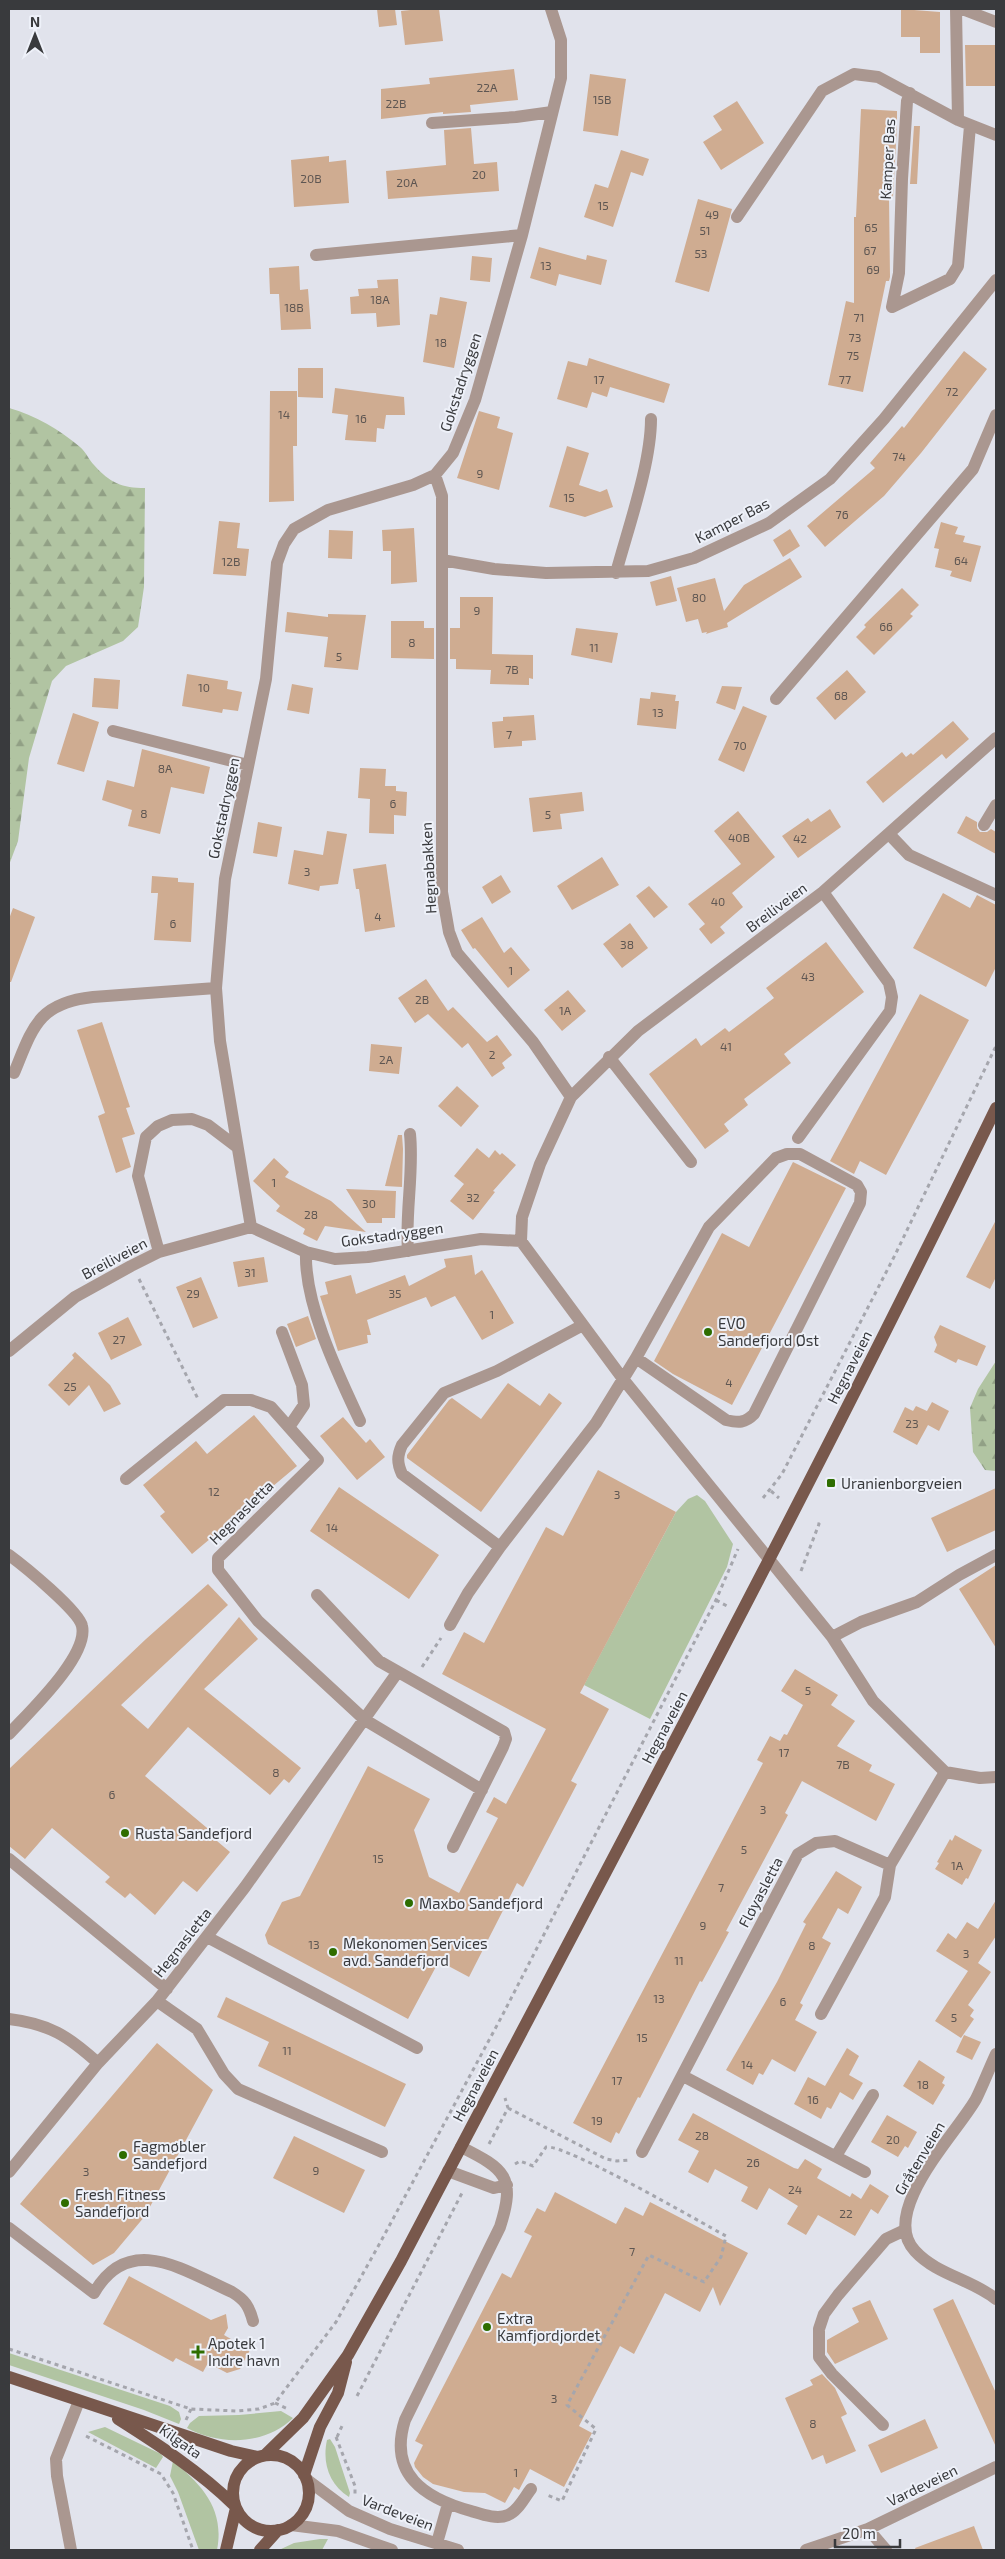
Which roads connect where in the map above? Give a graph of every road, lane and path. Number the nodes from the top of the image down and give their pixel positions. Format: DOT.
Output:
graph roads {
  1 [pos="551,9"];
  2 [pos="956,9"];
  3 [pos="962,9"];
  4 [pos="996,22"];
  5 [pos="910,93"];
  6 [pos="552,112"];
  7 [pos="432,123"];
  8 [pos="964,123"];
  9 [pos="996,136"];
  10 [pos="737,217"];
  11 [pos="522,235"];
  12 [pos="316,255"];
  13 [pos="996,280"];
  14 [pos="996,415"];
  15 [pos="651,419"];
  16 [pos="435,475"];
  17 [pos="442,560"];
  18 [pos="616,573"];
  19 [pos="776,699"];
  20 [pos="113,731"];
  21 [pos="996,738"];
  22 [pos="248,765"];
  23 [pos="996,805"];
  24 [pos="984,825"];
  25 [pos="889,834"];
  26 [pos="823,892"];
  27 [pos="996,895"];
  28 [pos="216,988"];
  29 [pos="996,1046"];
  30 [pos="609,1057"];
  31 [pos="14,1073"];
  32 [pos="570,1096"];
  33 [pos="996,1108"];
  34 [pos="410,1134"];
  35 [pos="798,1138"];
  36 [pos="237,1147"];
  37 [pos="691,1162"];
  38 [pos="251,1227"];
  39 [pos="521,1241"];
  40 [pos="408,1251"];
  41 [pos="160,1252"];
  42 [pos="306,1252"];
  43 [pos="131,1266"];
  44 [pos="583,1325"];
  45 [pos="282,1332"];
  46 [pos="9,1351"];
  47 [pos="636,1358"];
  48 [pos="623,1379"];
  49 [pos="207,1412"];
  50 [pos="360,1421"];
  51 [pos="289,1427"];
  52 [pos="126,1479"];
  53 [pos="771,1491"];
  54 [pos="763,1498"];
  55 [pos="779,1498"];
  56 [pos="814,1522"];
  57 [pos="500,1548"];
  58 [pos="738,1549"];
  59 [pos="9,1555"];
  60 [pos="996,1555"];
  61 [pos="770,1560"];
  62 [pos="799,1576"];
  63 [pos="317,1595"];
  64 [pos="716,1600"];
  65 [pos="730,1607"];
  66 [pos="450,1625"];
  67 [pos="832,1637"];
  68 [pos="397,1673"];
  69 [pos="412,1682"];
  70 [pos="365,1720"];
  71 [pos="9,1734"];
  72 [pos="944,1772"];
  73 [pos="996,1776"];
  74 [pos="482,1790"];
  75 [pos="453,1847"];
  76 [pos="9,1859"];
  77 [pos="890,1865"];
  78 [pos="207,1937"];
  79 [pos="166,1989"];
  80 [pos="157,2001"];
  81 [pos="821,2014"];
  82 [pos="9,2019"];
  83 [pos="417,2048"];
  84 [pos="996,2054"];
  85 [pos="98,2063"];
  86 [pos="682,2076"];
  87 [pos="502,2095"];
  88 [pos="873,2095"];
  89 [pos="508,2108"];
  90 [pos="461,2147"];
  91 [pos="382,2152"];
  92 [pos="642,2152"];
  93 [pos="836,2156"];
  94 [pos="482,2158"];
  95 [pos="508,2164"];
  96 [pos="448,2171"];
  97 [pos="9,2172"];
  98 [pos="865,2172"];
  99 [pos="469,2180"];
  100 [pos="507,2184"];
  101 [pos="9,2228"];
  102 [pos="905,2230"];
  103 [pos="996,2297"];
  104 [pos="253,2321"];
  105 [pos="9,2348"];
  106 [pos="348,2355"];
  107 [pos="9,2377"];
  108 [pos="79,2401"];
  109 [pos="354,2401"];
  110 [pos="104,2410"];
  111 [pos="345,2419"];
  112 [pos="883,2425"];
  113 [pos="328,2432"];
  114 [pos="86,2436"];
  115 [pos="337,2437"];
  116 [pos="262,2456"];
  117 [pos="996,2467"];
  118 [pos="305,2477"];
  119 [pos="530,2489"];
  120 [pos="355,2495"];
  121 [pos="448,2504"];
  122 [pos="235,2507"];
  123 [pos="291,2525"];
  124 [pos="390,2529"];
  125 [pos="868,2529"];
  126 [pos="278,2530"];
  127 [pos="436,2544"];
  128 [pos="71,2550"];
  129 [pos="193,2550"];
  130 [pos="226,2550"];
  131 [pos="260,2550"];
  132 [pos="386,2550"];
  133 [pos="458,2550"];
  134 [pos="806,2550"];
  135 [pos="886,2550"];
  1 -- 6 [label="street, Gokstadryggen"];
  2 -- 8 [label="street, Kamper Bas"];
  3 -- 4 [label="street"];
  5 -- 8 [label="street"];
  5 -- 8 [label="street, Kamper Bas"];
  5 -- 10 [label="street"];
  6 -- 7 [label="street"];
  6 -- 11 [label="street, Gokstadryggen"];
  8 -- 9 [label="street"];
  11 -- 12 [label="street"];
  11 -- 16 [label="street, Gokstadryggen"];
  13 -- 18 [label="street, Kamper Bas"];
  14 -- 19 [label="street"];
  15 -- 18 [label="street"];
  16 -- 17 [label="street, Hegnabakken"];
  16 -- 22 [label="street, Gokstadryggen"];
  17 -- 18 [label="street, Kamper Bas"];
  17 -- 32 [label="street, Hegnabakken"];
  20 -- 22 [label="street"];
  21 -- 25 [label="street, Breiliveien"];
  22 -- 28 [label="street, Gokstadryggen"];
  23 -- 24 [label="street"];
  25 -- 26 [label="street, Breiliveien"];
  25 -- 27 [label="street"];
  26 -- 30 [label="street, Breiliveien"];
  26 -- 35 [label="street"];
  28 -- 31 [label="street"];
  28 -- 36 [label="street, Gokstadryggen"];
  29 -- 53 [label="path"];
  30 -- 32 [label="street, Breiliveien"];
  30 -- 37 [label="street"];
  32 -- 39 [label="street"];
  33 -- 61 [label="main road, Hegnaveien"];
  34 -- 40 [label="street"];
  36 -- 38 [label="street, Gokstadryggen"];
  36 -- 41 [label="street"];
  38 -- 41 [label="street, Breiliveien"];
  38 -- 42 [label="street, Gokstadryggen"];
  39 -- 40 [label="street, Gokstadryggen"];
  39 -- 44 [label="street"];
  40 -- 42 [label="street, Gokstadryggen"];
  41 -- 43 [label="street, Breiliveien"];
  42 -- 50 [label="street"];
  43 -- 46 [label="street, Breiliveien"];
  43 -- 49 [label="path"];
  44 -- 48 [label="street"];
  44 -- 57 [label="street"];
  45 -- 51 [label="street"];
  47 -- 47 [label="street"];
  47 -- 48 [label="street"];
  48 -- 57 [label="street"];
  48 -- 61 [label="street"];
  49 -- 51 [label="street"];
  49 -- 52 [label="street"];
  51 -- 70 [label="street, Hegnasletta"];
  53 -- 54 [label="path"];
  53 -- 55 [label="path"];
  56 -- 62 [label="path"];
  57 -- 66 [label="street"];
  58 -- 64 [label="path"];
  59 -- 71 [label="street"];
  60 -- 67 [label="street"];
  61 -- 67 [label="street"];
  61 -- 90 [label="main road, Hegnaveien"];
  63 -- 68 [label="street"];
  64 -- 65 [label="path"];
  64 -- 105 [label="path"];
  66 -- 69 [label="path"];
  67 -- 72 [label="street"];
  68 -- 69 [label="street"];
  68 -- 70 [label="street, Hegnasletta"];
  69 -- 74 [label="street"];
  70 -- 74 [label="street"];
  70 -- 78 [label="street, Hegnasletta"];
  72 -- 73 [label="street"];
  72 -- 77 [label="street"];
  74 -- 75 [label="street"];
  76 -- 79 [label="street"];
  77 -- 81 [label="street"];
  77 -- 86 [label="street, Fløyasletta"];
  78 -- 79 [label="street, Hegnasletta"];
  78 -- 83 [label="street"];
  79 -- 80 [label="street, Hegnasletta"];
  80 -- 85 [label="street, Hegnasletta"];
  80 -- 91 [label="street"];
  82 -- 85 [label="street"];
  84 -- 102 [label="street, Gråtenveien"];
  85 -- 97 [label="street, Hegnasletta"];
  86 -- 92 [label="street, Fløyasletta"];
  86 -- 93 [label="street"];
  87 -- 89 [label="path"];
  88 -- 93 [label="street"];
  89 -- 92 [label="path"];
  89 -- 94 [label="path"];
  90 -- 94 [label="street"];
  90 -- 96 [label="main road, Hegnaveien"];
  93 -- 98 [label="street"];
  94 -- 100 [label="street"];
  95 -- 119 [label="path"];
  96 -- 99 [label="street"];
  96 -- 106 [label="main road, Hegnaveien"];
  99 -- 100 [label="street"];
  99 -- 109 [label="path"];
  100 -- 121 [label="street"];
  101 -- 104 [label="street"];
  102 -- 103 [label="street"];
  102 -- 112 [label="street"];
  106 -- 116 [label="main road, Hegnaveien"];
  106 -- 118 [label="main road, Hegnaveien"];
  107 -- 108 [label="main road, Kilgata"];
  108 -- 110 [label="main road, Kilgata"];
  108 -- 128 [label="street"];
  110 -- 116 [label="main road, Kilgata"];
  110 -- 122 [label="main road, Kilgata"];
  111 -- 115 [label="path"];
  113 -- 115 [label="path"];
  114 -- 129 [label="path"];
  115 -- 120 [label="path"];
  116 -- 118 [label="main road"];
  116 -- 122 [label="main road"];
  117 -- 125 [label="street, Vardeveien"];
  118 -- 123 [label="main road"];
  118 -- 124 [label="street, Vardeveien"];
  119 -- 121 [label="street"];
  121 -- 127 [label="street"];
  122 -- 126 [label="main road"];
  122 -- 130 [label="main road"];
  123 -- 126 [label="main road"];
  123 -- 132 [label="street"];
  124 -- 127 [label="street, Vardeveien"];
  124 -- 132 [label="street"];
  125 -- 134 [label="street, Vardeveien"];
  125 -- 135 [label="street"];
  126 -- 131 [label="main road"];
  127 -- 133 [label="street, Vardeveien"];
}
